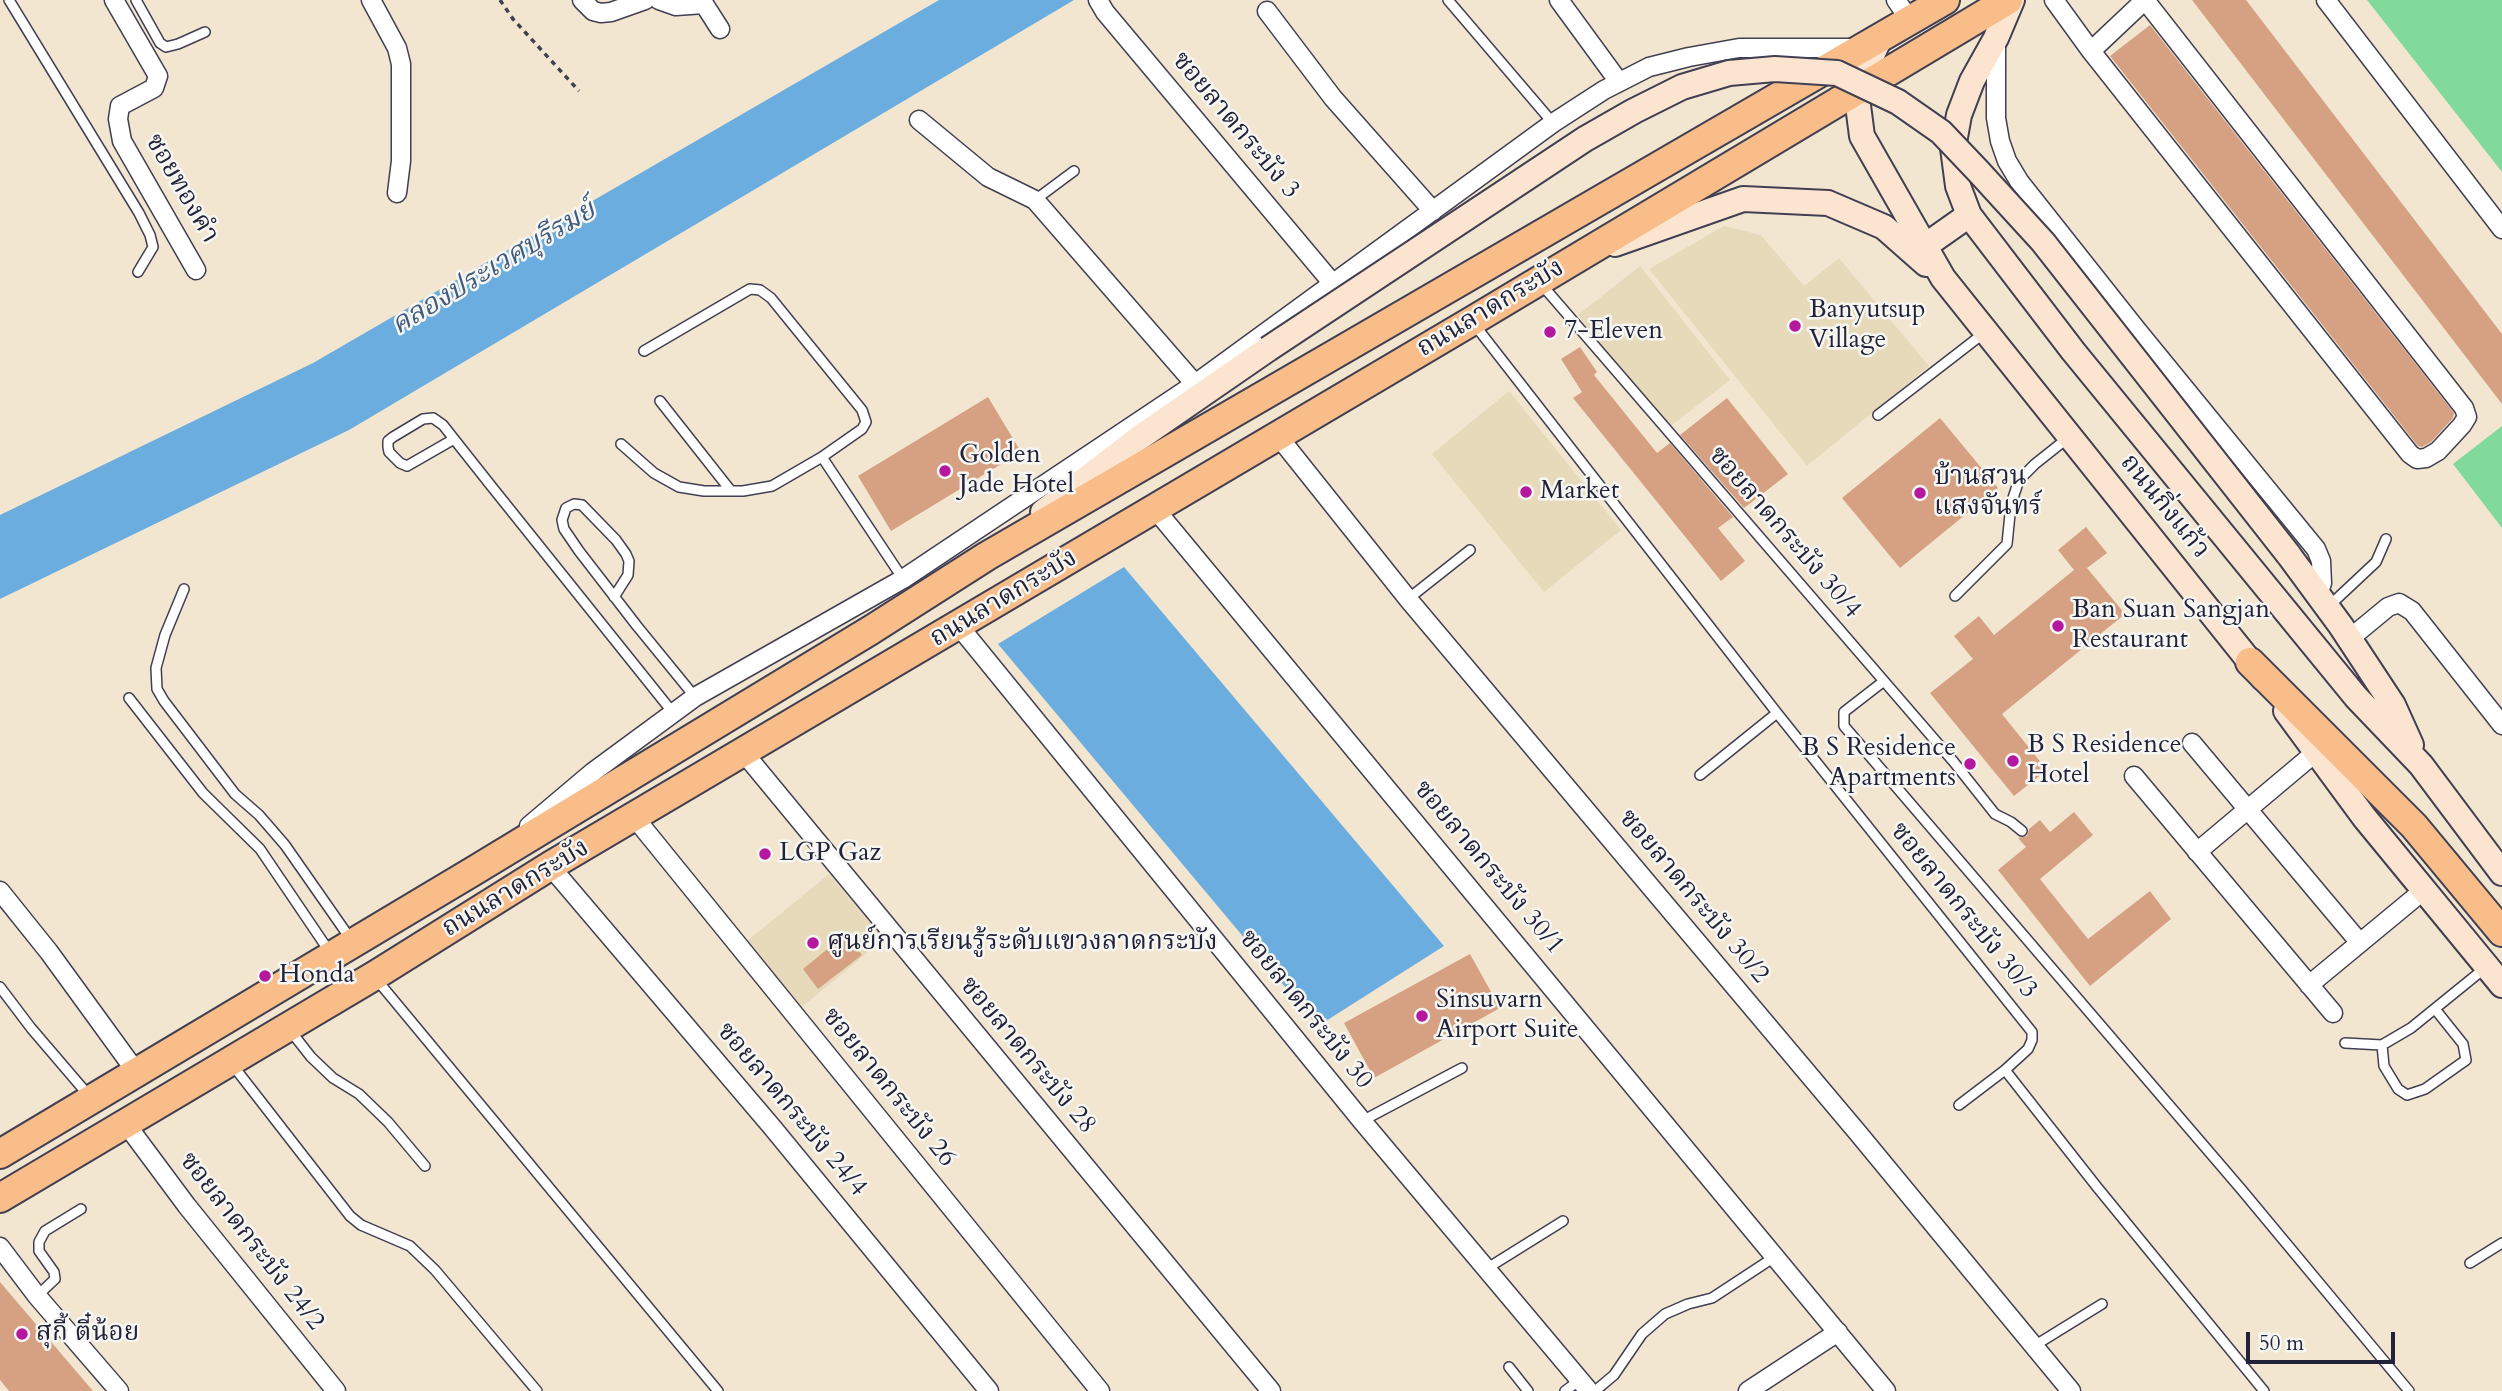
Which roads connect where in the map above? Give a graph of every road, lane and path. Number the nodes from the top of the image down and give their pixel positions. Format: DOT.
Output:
graph roads {
  1 [pos="9,0"];
  2 [pos="114,0"];
  3 [pos="136,0"];
  4 [pos="371,0"];
  5 [pos="500,0"];
  6 [pos="582,0"];
  7 [pos="645,0"];
  8 [pos="659,0"];
  9 [pos="1448,0"];
  10 [pos="1559,0"];
  11 [pos="1945,0"];
  12 [pos="2010,0"];
  13 [pos="2054,0"];
  14 [pos="2145,0"];
  15 [pos="2326,0"];
  16 [pos="1101,6"];
  17 [pos="1903,10"];
  18 [pos="1268,11"];
  19 [pos="720,29"];
  20 [pos="205,32"];
  21 [pos="1996,38"];
  22 [pos="1872,43"];
  23 [pos="2091,51"];
  24 [pos="1619,82"];
  25 [pos="1856,90"];
  26 [pos="579,91"];
  27 [pos="919,120"];
  28 [pos="1553,123"];
  29 [pos="1074,171"];
  30 [pos="397,193"];
  31 [pos="1035,200"];
  32 [pos="1433,211"];
  33 [pos="1969,215"];
  34 [pos="2502,229"];
  35 [pos="1925,246"];
  36 [pos="1580,256"];
  37 [pos="196,270"];
  38 [pos="138,272"];
  39 [pos="1943,278"];
  40 [pos="1538,281"];
  41 [pos="1334,285"];
  42 [pos="1472,321"];
  43 [pos="1986,331"];
  44 [pos="644,351"];
  45 [pos="1195,384"];
  46 [pos="660,401"];
  47 [pos="1878,415"];
  48 [pos="1278,436"];
  49 [pos="2070,437"];
  50 [pos="454,439"];
  51 [pos="621,444"];
  52 [pos="822,457"];
  53 [pos="731,491"];
  54 [pos="1155,509"];
  55 [pos="2386,539"];
  56 [pos="1470,550"];
  57 [pos="987,556"];
  58 [pos="903,579"];
  59 [pos="184,589"];
  60 [pos="1955,596"];
  61 [pos="614,597"];
  62 [pos="1408,599"];
  63 [pos="2323,601"];
  64 [pos="958,625"];
  65 [pos="2348,640"];
  66 [pos="2250,662"];
  67 [pos="1884,681"];
  68 [pos="695,697"];
  69 [pos="129,698"];
  70 [pos="1777,713"];
  71 [pos="674,714"];
  72 [pos="2502,724"];
  73 [pos="2192,743"];
  74 [pos="2316,752"];
  75 [pos="744,753"];
  76 [pos="2421,765"];
  77 [pos="1700,775"];
  78 [pos="2134,776"];
  79 [pos="2248,809"];
  80 [pos="635,818"];
  81 [pos="2022,831"];
  82 [pos="2197,852"];
  83 [pos="550,866"];
  84 [pos="2500,869"];
  85 [pos="472,872"];
  86 [pos="2424,890"];
  87 [pos="0,891"];
  88 [pos="394,919"];
  89 [pos="2502,932"];
  90 [pos="2360,943"];
  91 [pos="343,949"];
  92 [pos="416,950"];
  93 [pos="374,976"];
  94 [pos="2494,976"];
  95 [pos="2309,985"];
  96 [pos="0,987"];
  97 [pos="2434,1009"];
  98 [pos="2333,1013"];
  99 [pos="288,1028"];
  100 [pos="2345,1043"];
  101 [pos="2382,1045"];
  102 [pos="230,1062"];
  103 [pos="1462,1068"];
  104 [pos="2005,1070"];
  105 [pos="137,1073"];
  106 [pos="92,1099"];
  107 [pos="1959,1105"];
  108 [pos="1362,1121"];
  109 [pos="126,1124"];
  110 [pos="0,1154"];
  111 [pos="425,1166"];
  112 [pos="0,1198"];
  113 [pos="81,1209"];
  114 [pos="1563,1221"];
  115 [pos="2502,1243"];
  116 [pos="0,1247"];
  117 [pos="1776,1256"];
  118 [pos="2470,1263"];
  119 [pos="1486,1269"];
  120 [pos="37,1296"];
  121 [pos="2102,1304"];
  122 [pos="1838,1332"];
  123 [pos="2034,1346"];
  124 [pos="1509,1367"];
  125 [pos="1584,1385"];
  126 [pos="119,1391"];
  127 [pos="336,1391"];
  128 [pos="537,1391"];
  129 [pos="718,1391"];
  130 [pos="989,1391"];
  131 [pos="1100,1391"];
  132 [pos="1270,1391"];
  133 [pos="1528,1391"];
  134 [pos="1565,1391"];
  135 [pos="1595,1391"];
  136 [pos="1748,1391"];
  137 [pos="1886,1391"];
  138 [pos="2071,1391"];
  139 [pos="2264,1391"];
  140 [pos="2409,1391"];
  1 -- 38 [label="lane"];
  2 -- 37 [label="street, ซอยทองคำ"];
  3 -- 20 [label="lane"];
  4 -- 30 [label="street"];
  5 -- 26 [label="path"];
  6 -- 7 [label="street"];
  8 -- 19 [label="street"];
  9 -- 28 [label="lane"];
  10 -- 24 [label="street"];
  11 -- 17 [label="main road, ถนนลาดกระบัง"];
  12 -- 21 [label="main road, ถนนกิ่งแก้ว"];
  12 -- 25 [label="main road, ถนนลาดกระบัง"];
  13 -- 23 [label="street"];
  14 -- 23 [label="street"];
  14 -- 23 [label="street"];
  15 -- 34 [label="street"];
  16 -- 41 [label="street, ซอยลาดกระบัง 3"];
  17 -- 22 [label="main road, ถนนลาดกระบัง"];
  18 -- 32 [label="street"];
  21 -- 33 [label="main road, ถนนกิ่งแก้ว"];
  21 -- 63 [label="street"];
  22 -- 24 [label="street"];
  22 -- 25 [label="main road"];
  22 -- 57 [label="main road, ถนนลาดกระบัง"];
  24 -- 28 [label="street"];
  25 -- 35 [label="main road, ถนนกิ่งแก้ว"];
  25 -- 36 [label="main road, ถนนลาดกระบัง"];
  27 -- 31 [label="street"];
  28 -- 32 [label="street"];
  29 -- 31 [label="lane"];
  31 -- 45 [label="street"];
  32 -- 41 [label="street"];
  33 -- 35 [label="main road"];
  33 -- 76 [label="main road, ถนนกิ่งแก้ว"];
  35 -- 39 [label="main road, ถนนกิ่งแก้ว"];
  36 -- 39 [label="main road"];
  36 -- 40 [label="main road, ถนนลาดกระบัง"];
  39 -- 43 [label="main road, ถนนกิ่งแก้ว"];
  40 -- 42 [label="main road, ถนนลาดกระบัง"];
  40 -- 67 [label="lane, ซอยลาดกระบัง 30/4"];
  41 -- 45 [label="street"];
  42 -- 48 [label="main road, ถนนลาดกระบัง"];
  42 -- 70 [label="lane, ซอยลาดกระบัง 30/3"];
  43 -- 47 [label="lane"];
  43 -- 49 [label="main road, ถนนกิ่งแก้ว"];
  44 -- 52 [label="lane"];
  45 -- 58 [label="street"];
  46 -- 53 [label="lane"];
  48 -- 54 [label="main road, ถนนลาดกระบัง"];
  48 -- 62 [label="street, ซอยลาดกระบัง 30/2"];
  49 -- 60 [label="lane"];
  49 -- 66 [label="main road, ถนนกิ่งแก้ว"];
  50 -- 50 [label="lane"];
  50 -- 71 [label="lane"];
  51 -- 53 [label="lane"];
  52 -- 53 [label="lane"];
  52 -- 58 [label="lane"];
  54 -- 64 [label="main road, ถนนลาดกระบัง"];
  54 -- 117 [label="street, ซอยลาดกระบัง 30/1"];
  55 -- 63 [label="lane"];
  56 -- 62 [label="lane"];
  57 -- 63 [label="main road, bridge"];
  57 -- 85 [label="main road, ถนนลาดกระบัง"];
  58 -- 68 [label="street"];
  59 -- 91 [label="lane"];
  61 -- 61 [label="lane"];
  61 -- 68 [label="lane"];
  62 -- 123 [label="street, ซอยลาดกระบัง 30/2"];
  63 -- 65 [label="main road"];
  64 -- 75 [label="main road, ถนนลาดกระบัง"];
  64 -- 108 [label="street, ซอยลาดกระบัง 30"];
  65 -- 72 [label="street"];
  65 -- 76 [label="main road"];
  66 -- 74 [label="main road, ถนนกิ่งแก้ว"];
  66 -- 89 [label="main road"];
  67 -- 81 [label="lane, ซอยลาดกระบัง 30/4"];
  67 -- 140 [label="lane"];
  68 -- 71 [label="street"];
  69 -- 91 [label="lane"];
  70 -- 77 [label="lane"];
  70 -- 104 [label="lane, ซอยลาดกระบัง 30/3"];
  71 -- 85 [label="street"];
  73 -- 79 [label="street"];
  74 -- 79 [label="street"];
  74 -- 86 [label="main road, ถนนกิ่งแก้ว"];
  75 -- 80 [label="main road, ถนนลาดกระบัง"];
  75 -- 132 [label="street, ซอยลาดกระบัง 28"];
  76 -- 84 [label="main road, ถนนกิ่งแก้ว"];
  78 -- 82 [label="street"];
  79 -- 82 [label="street"];
  79 -- 90 [label="street"];
  80 -- 83 [label="main road, ถนนลาดกระบัง"];
  80 -- 131 [label="street, ซอยลาดกระบัง 26"];
  82 -- 95 [label="street"];
  83 -- 92 [label="main road, ถนนลาดกระบัง"];
  83 -- 130 [label="street, ซอยลาดกระบัง 24/4"];
  85 -- 88 [label="main road, ถนนลาดกระบัง"];
  86 -- 90 [label="street"];
  86 -- 94 [label="main road, ถนนกิ่งแก้ว"];
  87 -- 105 [label="street"];
  88 -- 91 [label="main road, ถนนลาดกระบัง"];
  88 -- 92 [label="main road"];
  90 -- 95 [label="street"];
  91 -- 105 [label="main road, ถนนลาดกระบัง"];
  92 -- 93 [label="main road, ถนนลาดกระบัง"];
  93 -- 99 [label="main road, ถนนลาดกระบัง"];
  93 -- 129 [label="lane"];
  94 -- 97 [label="lane"];
  95 -- 98 [label="street"];
  96 -- 106 [label="lane"];
  97 -- 101 [label="lane"];
  97 -- 101 [label="lane"];
  99 -- 102 [label="main road, ถนนลาดกระบัง"];
  99 -- 111 [label="lane"];
  100 -- 101 [label="lane"];
  102 -- 109 [label="main road, ถนนลาดกระบัง"];
  102 -- 128 [label="lane"];
  103 -- 108 [label="lane"];
  104 -- 107 [label="lane"];
  104 -- 139 [label="lane"];
  105 -- 106 [label="main road, ถนนลาดกระบัง"];
  106 -- 110 [label="main road, ถนนลาดกระบัง"];
  108 -- 119 [label="street, ซอยลาดกระบัง 30"];
  109 -- 112 [label="main road, ถนนลาดกระบัง"];
  109 -- 127 [label="street, ซอยลาดกระบัง 24/2"];
  113 -- 120 [label="lane"];
  114 -- 119 [label="lane"];
  115 -- 118 [label="lane"];
  116 -- 120 [label="street"];
  117 -- 122 [label="street, ซอยลาดกระบัง 30/1"];
  117 -- 135 [label="lane"];
  119 -- 125 [label="street, ซอยลาดกระบัง 30"];
  120 -- 126 [label="street"];
  121 -- 123 [label="lane"];
  122 -- 136 [label="street"];
  122 -- 137 [label="street, ซอยลาดกระบัง 30/1"];
  123 -- 138 [label="street, ซอยลาดกระบัง 30/2"];
  124 -- 133 [label="lane"];
  125 -- 134 [label="lane"];
}
